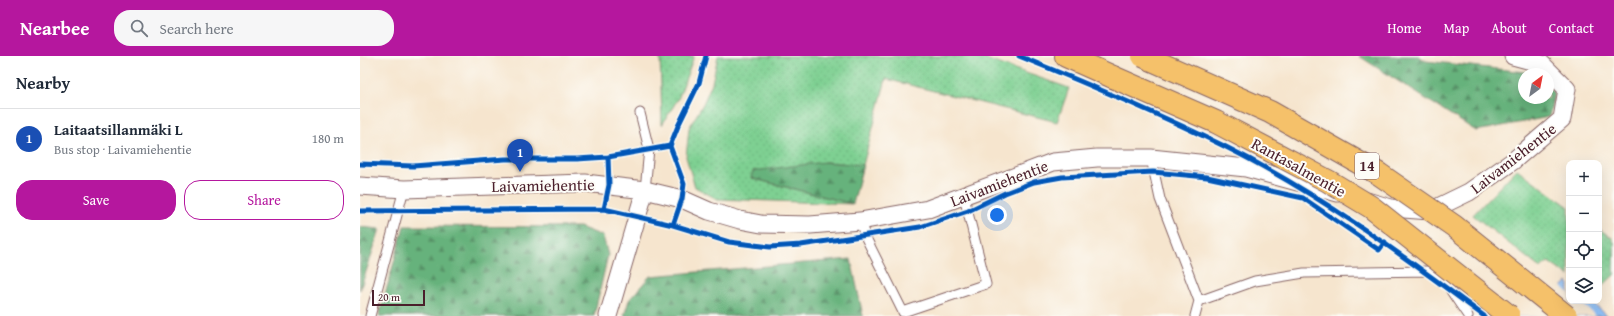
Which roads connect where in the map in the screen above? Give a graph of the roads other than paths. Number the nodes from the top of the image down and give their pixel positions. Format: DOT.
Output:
graph roads {
  1 [pos="1066,56"];
  2 [pos="1143,56"];
  3 [pos="1513,56"];
  4 [pos="640,113"];
  5 [pos="1151,158"];
  6 [pos="360,186"];
  7 [pos="404,189"];
  8 [pos="645,190"];
  9 [pos="964,197"];
  10 [pos="860,221"];
  11 [pos="1199,301"];
  12 [pos="370,316"];
  13 [pos="608,316"];
  14 [pos="1196,316"];
  15 [pos="1468,316"];
  16 [pos="1509,316"];
  17 [pos="1566,316"];
  1 -- 16 [label="highway, Rantasalmentie / 14, bridge"];
  2 -- 17 [label="highway, 14, bridge"];
  3 -- 5 [label="street, Laivamiehentie"];
  4 -- 8 [label="lane"];
  5 -- 9 [label="street, Laivamiehentie"];
  5 -- 11 [label="lane"];
  6 -- 7 [label="street, Laivamiehentie"];
  7 -- 8 [label="street, Laivamiehentie"];
  7 -- 12 [label="lane"];
  8 -- 10 [label="street, Laivamiehentie"];
  8 -- 13 [label="street"];
  9 -- 10 [label="street, Laivamiehentie"];
  9 -- 10 [label="lane"];
  11 -- 14 [label="lane"];
  11 -- 15 [label="lane"];
}
